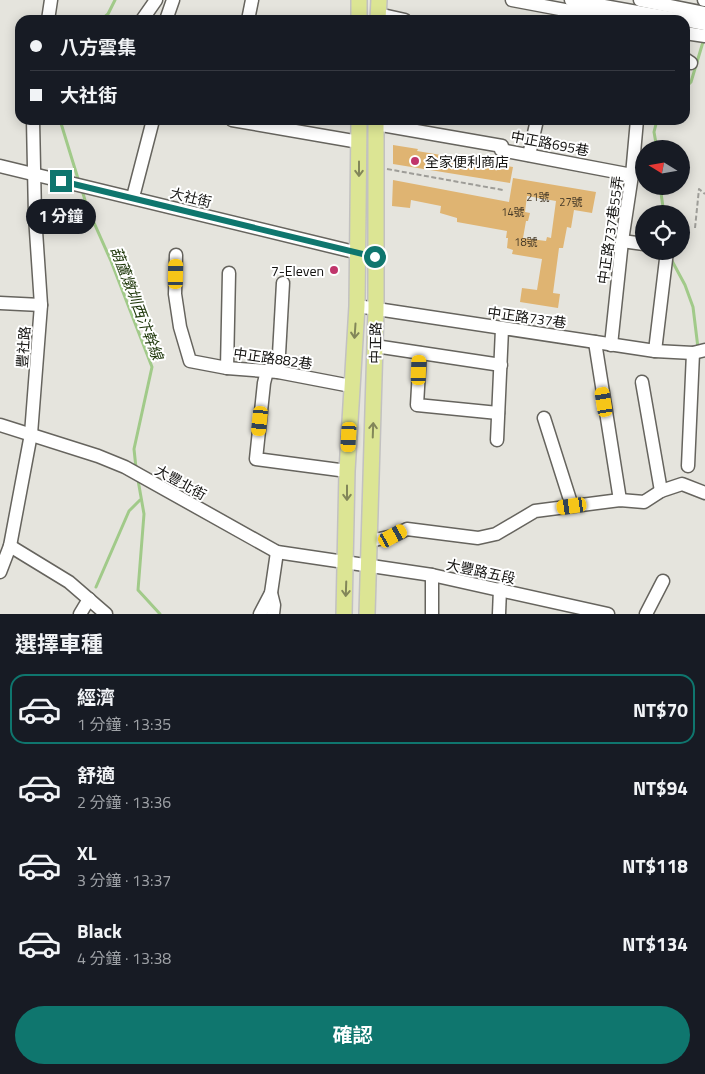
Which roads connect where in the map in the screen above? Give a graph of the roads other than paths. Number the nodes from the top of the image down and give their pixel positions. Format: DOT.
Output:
graph roads {
  1 [pos="52,0"];
  2 [pos="156,0"];
  3 [pos="173,0"];
  4 [pos="252,0"];
  5 [pos="359,0"];
  6 [pos="512,0"];
  7 [pos="571,0"];
  8 [pos="640,0"];
  9 [pos="378,11"];
  10 [pos="705,13"];
  11 [pos="49,15"];
  12 [pos="146,15"];
  13 [pos="168,15"];
  14 [pos="249,15"];
  15 [pos="359,15"];
  16 [pos="390,15"];
  17 [pos="592,15"];
  18 [pos="656,15"];
  19 [pos="690,21"];
  20 [pos="705,24"];
  21 [pos="690,34"];
  22 [pos="705,36"];
  23 [pos="33,125"];
  24 [pos="152,125"];
  25 [pos="286,125"];
  26 [pos="359,125"];
  27 [pos="376,125"];
  28 [pos="392,125"];
  29 [pos="536,125"];
  30 [pos="637,125"];
  31 [pos="359,142"];
  32 [pos="529,155"];
  33 [pos="0,166"];
  34 [pos="34,173"];
  35 [pos="632,175"];
  36 [pos="133,197"];
  37 [pos="622,241"];
  38 [pos="635,243"];
  39 [pos="358,254"];
  40 [pos="176,255"];
  41 [pos="375,257"];
  42 [pos="666,260"];
  43 [pos="229,273"];
  44 [pos="283,283"];
  45 [pos="0,303"];
  46 [pos="41,305"];
  47 [pos="357,306"];
  48 [pos="376,309"];
  49 [pos="502,329"];
  50 [pos="595,342"];
  51 [pos="611,345"];
  52 [pos="375,346"];
  53 [pos="655,351"];
  54 [pos="699,352"];
  55 [pos="420,353"];
  56 [pos="501,365"];
  57 [pos="227,368"];
  58 [pos="272,372"];
  59 [pos="642,382"];
  60 [pos="351,386"];
  61 [pos="498,413"];
  62 [pos="544,418"];
  63 [pos="0,425"];
  64 [pos="31,434"];
  65 [pos="498,440"];
  66 [pos="688,466"];
  67 [pos="347,471"];
  68 [pos="661,491"];
  69 [pos="705,494"];
  70 [pos="620,500"];
  71 [pos="572,506"];
  72 [pos="370,541"];
  73 [pos="10,546"];
  74 [pos="278,552"];
  75 [pos="347,563"];
  76 [pos="370,567"];
  77 [pos="0,570"];
  78 [pos="432,575"];
  79 [pos="663,581"];
  80 [pos="500,589"];
  81 [pos="271,593"];
  82 [pos="89,599"];
  83 [pos="573,610"];
  84 [pos="80,614"];
  85 [pos="106,614"];
  86 [pos="260,614"];
  87 [pos="273,614"];
  88 [pos="344,614"];
  89 [pos="367,614"];
  90 [pos="432,614"];
  91 [pos="499,614"];
  92 [pos="608,614"];
  93 [pos="646,614"];
  1 -- 11 [label="street"];
  2 -- 12 [label="street"];
  3 -- 13 [label="street"];
  4 -- 14 [label="street"];
  5 -- 15 [label="main road"];
  6 -- 17 [label="street"];
  7 -- 18 [label="street"];
  8 -- 10 [label="street"];
  9 -- 16 [label="street"];
  19 -- 20 [label="street"];
  21 -- 22 [label="street"];
  23 -- 34 [label="street, 豐社路"];
  24 -- 36 [label="street"];
  25 -- 31 [label="street"];
  26 -- 31 [label="main road, 中正路"];
  27 -- 41 [label="main road, 中正路"];
  28 -- 32 [label="street, 中正路695巷"];
  29 -- 32 [label="street"];
  30 -- 35 [label="street, 中正路737巷55弄"];
  31 -- 39 [label="main road, 中正路, one-way"];
  32 -- 35 [label="street, 中正路695巷"];
  33 -- 34 [label="street, 大社街"];
  34 -- 36 [label="street, 大社街"];
  34 -- 46 [label="street, 豐社路"];
  35 -- 37 [label="street, 中正路737巷55弄"];
  36 -- 39 [label="street, 大社街"];
  37 -- 38 [label="street"];
  37 -- 51 [label="street, 中正路737巷55弄"];
  39 -- 41 [label="street, 大社街"];
  39 -- 47 [label="main road, 中正路"];
  40 -- 57 [label="street, 中正路882巷"];
  41 -- 48 [label="main road, 中正路"];
  42 -- 53 [label="street"];
  43 -- 57 [label="street"];
  44 -- 58 [label="street"];
  45 -- 46 [label="street"];
  46 -- 64 [label="street, 豐社路"];
  47 -- 48 [label="street, 中正路737巷"];
  47 -- 60 [label="main road, 中正路, one-way"];
  48 -- 49 [label="street, 中正路737巷"];
  48 -- 52 [label="main road, 中正路"];
  49 -- 50 [label="street, 中正路737巷"];
  49 -- 56 [label="street"];
  50 -- 51 [label="street, 中正路737巷"];
  50 -- 70 [label="street"];
  51 -- 53 [label="street, 中正路737巷"];
  52 -- 55 [label="street"];
  72 -- 52 [label="main road, 中正路, one-way"];
  53 -- 54 [label="street, 中正路737巷"];
  54 -- 66 [label="street"];
  55 -- 56 [label="street"];
  55 -- 61 [label="street"];
  56 -- 61 [label="street"];
  57 -- 58 [label="street, 中正路882巷"];
  58 -- 60 [label="street, 中正路882巷"];
  58 -- 67 [label="street"];
  59 -- 68 [label="street"];
  60 -- 67 [label="main road, 中正路"];
  61 -- 65 [label="street"];
  62 -- 71 [label="street"];
  63 -- 64 [label="street, 大豐北街"];
  64 -- 73 [label="street, 豐社路"];
  64 -- 74 [label="street, 大豐北街"];
  67 -- 75 [label="main road, 中正路, one-way"];
  68 -- 69 [label="street"];
  68 -- 70 [label="street"];
  70 -- 71 [label="street"];
  71 -- 72 [label="street"];
  72 -- 76 [label="main road, 中正路"];
  73 -- 77 [label="street, 豐社路"];
  73 -- 82 [label="street"];
  74 -- 75 [label="street, 大豐北街"];
  74 -- 81 [label="street"];
  75 -- 76 [label="street, 大豐路五段"];
  75 -- 88 [label="main road, 中正路, one-way"];
  76 -- 78 [label="street, 大豐路五段"];
  76 -- 89 [label="main road, 中正路"];
  78 -- 80 [label="street, 大豐路五段"];
  78 -- 90 [label="street"];
  79 -- 93 [label="street"];
  80 -- 83 [label="street, 大豐路五段"];
  80 -- 91 [label="street"];
  81 -- 86 [label="street"];
  81 -- 87 [label="street"];
  82 -- 84 [label="street"];
  82 -- 85 [label="street"];
  83 -- 92 [label="street, 大豐路五段"];
}
